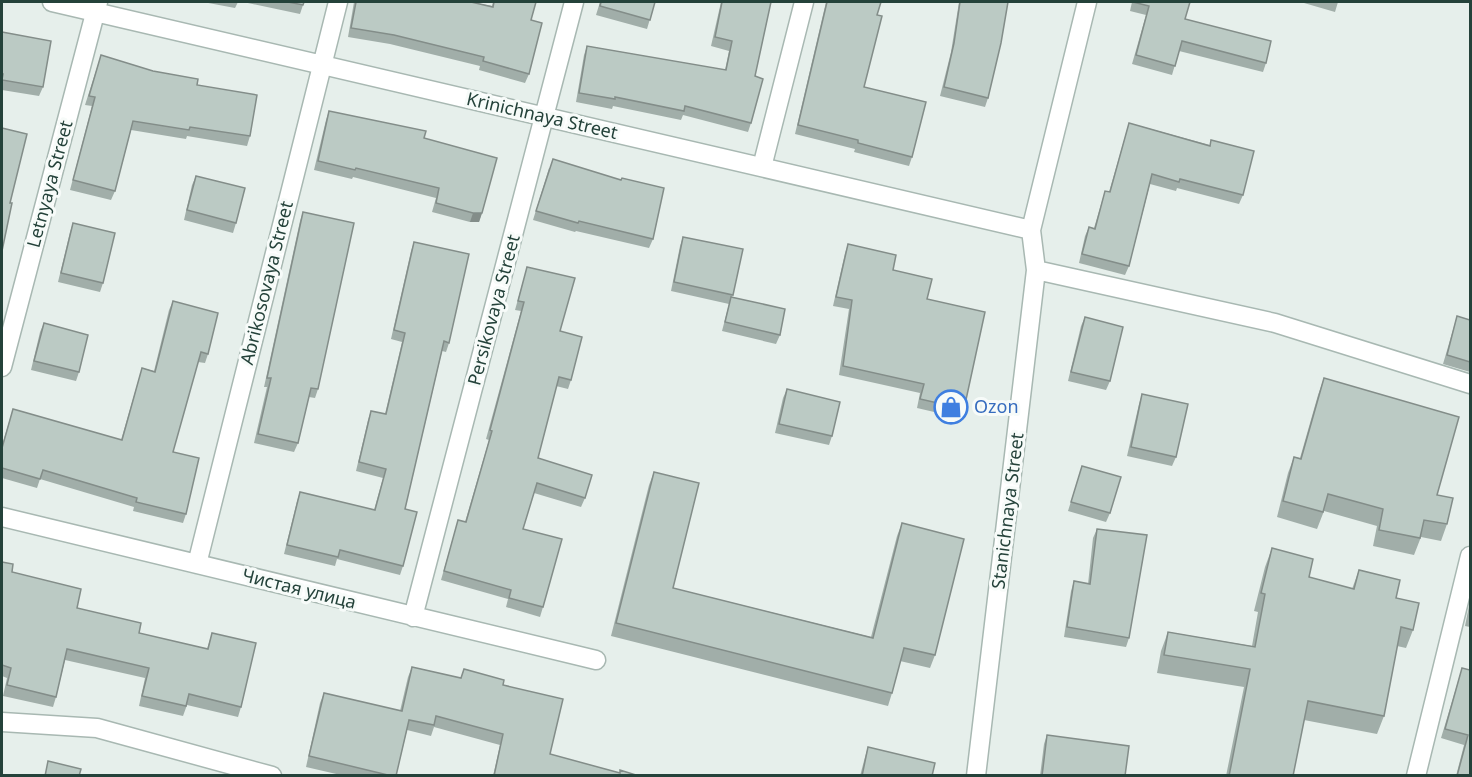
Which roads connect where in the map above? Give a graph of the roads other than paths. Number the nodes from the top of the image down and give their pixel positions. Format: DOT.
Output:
graph roads {
  1 [pos="52,2"];
  2 [pos="338,2"];
  3 [pos="574,2"];
  4 [pos="804,2"];
  5 [pos="1087,2"];
  6 [pos="97,7"];
  7 [pos="322,64"];
  8 [pos="545,116"];
  9 [pos="762,167"];
  10 [pos="1031,230"];
  11 [pos="1036,270"];
  12 [pos="2,367"];
  13 [pos="1470,384"];
  14 [pos="2,517"];
  15 [pos="1470,556"];
  16 [pos="197,564"];
  17 [pos="413,617"];
  18 [pos="596,660"];
  19 [pos="2,722"];
  20 [pos="273,776"];
  21 [pos="976,776"];
  22 [pos="1416,776"];
  1 -- 6 [label="street, Krinichnaya Street"];
  2 -- 7 [label="street, Abrikosovaya Street"];
  3 -- 8 [label="street, Persikovaya Street"];
  4 -- 9 [label="street"];
  5 -- 10 [label="street, Stanichnaya Street"];
  6 -- 7 [label="street, Krinichnaya Street"];
  6 -- 12 [label="street, Letnyaya Street"];
  7 -- 8 [label="street, Krinichnaya Street"];
  7 -- 16 [label="street, Abrikosovaya Street"];
  8 -- 9 [label="street, Krinichnaya Street"];
  8 -- 17 [label="street, Persikovaya Street"];
  9 -- 10 [label="street, Krinichnaya Street"];
  10 -- 11 [label="street, Stanichnaya Street"];
  11 -- 13 [label="street"];
  11 -- 21 [label="street, Stanichnaya Street"];
  14 -- 16 [label="street, Чистая улица"];
  15 -- 22 [label="street"];
  16 -- 17 [label="street, Чистая улица"];
  17 -- 18 [label="street, Чистая улица"];
  19 -- 20 [label="street"];
}
